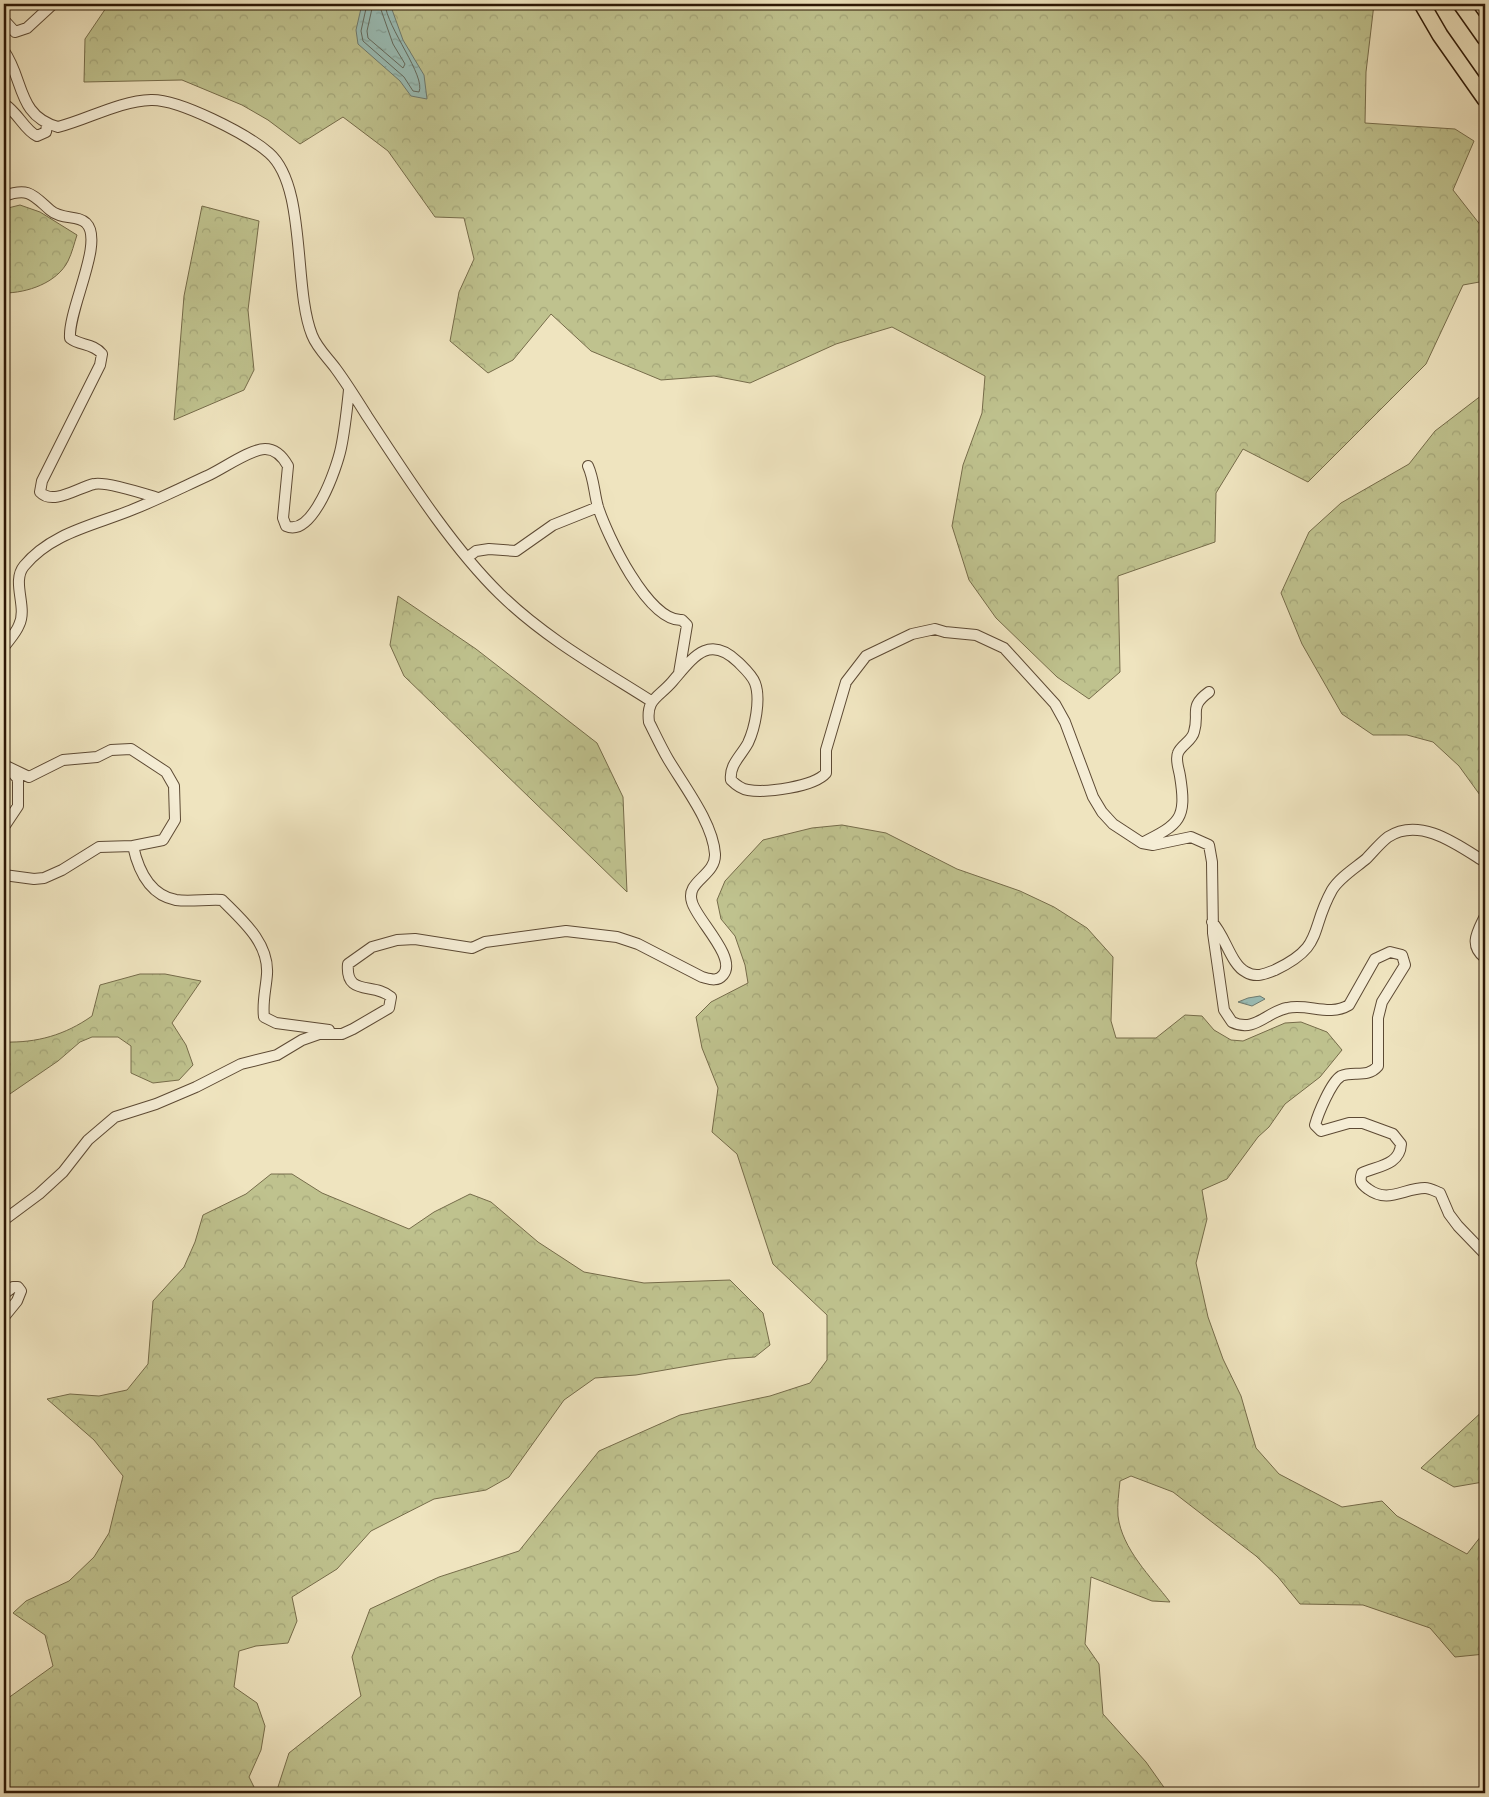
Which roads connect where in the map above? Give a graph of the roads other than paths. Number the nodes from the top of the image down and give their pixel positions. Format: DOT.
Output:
graph roads {
  1 [pos="53,4"];
  2 [pos="1422,4"];
  3 [pos="1461,4"];
  4 [pos="4,20"];
  5 [pos="1485,38"];
  6 [pos="4,51"];
  7 [pos="1485,99"];
  8 [pos="4,104"];
  9 [pos="47,124"];
  10 [pos="4,196"];
  11 [pos="350,390"];
  12 [pos="588,466"];
  13 [pos="158,498"];
  14 [pos="598,507"];
  15 [pos="468,557"];
  16 [pos="4,646"];
  17 [pos="679,674"];
  18 [pos="1209,692"];
  19 [pos="651,701"];
  20 [pos="7,767"];
  21 [pos="4,827"];
  22 [pos="1142,843"];
  23 [pos="133,846"];
  24 [pos="1485,862"];
  25 [pos="4,875"];
  26 [pos="1485,916"];
  27 [pos="1212,922"];
  28 [pos="1485,958"];
  29 [pos="342,1034"];
  30 [pos="4,1220"];
  31 [pos="1485,1254"];
  32 [pos="4,1294"];
  33 [pos="4,1317"];
  1 -- 4 [label="street"];
  2 -- 7 [label="highway"];
  3 -- 5 [label="highway"];
  6 -- 9 [label="street"];
  8 -- 9 [label="street"];
  9 -- 11 [label="street"];
  10 -- 13 [label="street"];
  11 -- 13 [label="street"];
  11 -- 15 [label="street"];
  12 -- 14 [label="street"];
  13 -- 16 [label="street"];
  14 -- 15 [label="street"];
  14 -- 17 [label="street"];
  15 -- 19 [label="street"];
  17 -- 19 [label="street"];
  17 -- 22 [label="street"];
  18 -- 22 [label="street"];
  19 -- 29 [label="street"];
  20 -- 21 [label="street"];
  20 -- 23 [label="street"];
  22 -- 27 [label="street"];
  23 -- 25 [label="street"];
  23 -- 29 [label="street"];
  24 -- 27 [label="street"];
  26 -- 28 [label="street"];
  27 -- 31 [label="street"];
  29 -- 30 [label="street"];
  32 -- 33 [label="street"];
}
